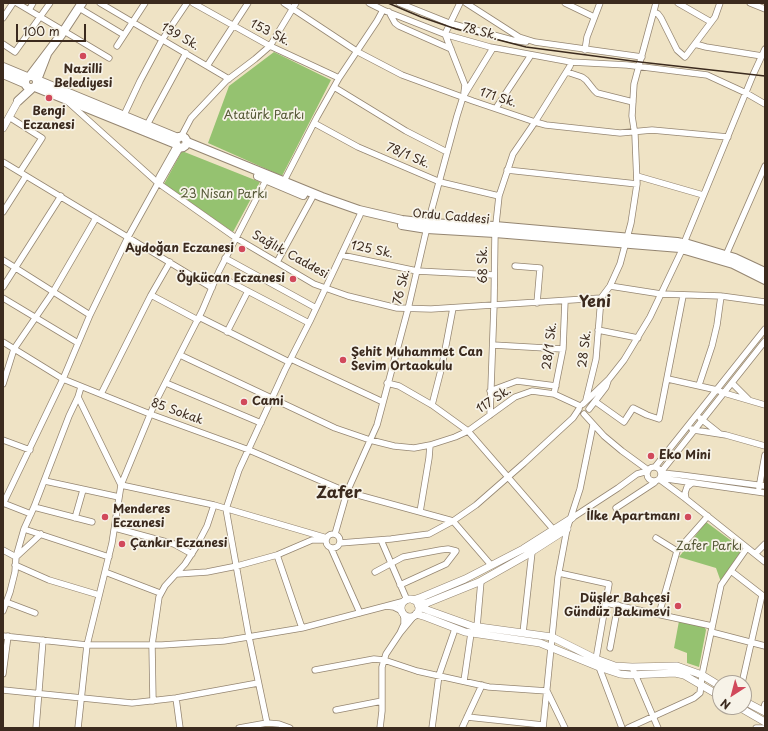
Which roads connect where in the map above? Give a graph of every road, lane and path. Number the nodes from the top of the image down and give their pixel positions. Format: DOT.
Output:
graph roads {
  1 [pos="13,3"];
  2 [pos="18,3"];
  3 [pos="33,3"];
  4 [pos="50,3"];
  5 [pos="100,3"];
  6 [pos="145,3"];
  7 [pos="187,3"];
  8 [pos="193,3"];
  9 [pos="248,3"];
  10 [pos="284,3"];
  11 [pos="296,3"];
  12 [pos="369,3"];
  13 [pos="399,3"];
  14 [pos="460,3"];
  15 [pos="466,3"];
  16 [pos="565,3"];
  17 [pos="600,3"];
  18 [pos="656,3"];
  19 [pos="678,3"];
  20 [pos="720,3"];
  21 [pos="750,3"];
  22 [pos="81,5"];
  23 [pos="293,9"];
  24 [pos="765,9"];
  25 [pos="29,10"];
  26 [pos="383,10"];
  27 [pos="389,12"];
  28 [pos="654,12"];
  29 [pos="40,17"];
  30 [pos="594,17"];
  31 [pos="3,18"];
  32 [pos="132,22"];
  33 [pos="711,22"];
  34 [pos="450,23"];
  35 [pos="233,26"];
  36 [pos="64,31"];
  37 [pos="445,34"];
  38 [pos="124,35"];
  39 [pos="162,40"];
  40 [pos="535,42"];
  41 [pos="3,44"];
  42 [pos="695,44"];
  43 [pos="117,46"];
  44 [pos="270,46"];
  45 [pos="493,48"];
  46 [pos="451,49"];
  47 [pos="765,49"];
  48 [pos="585,50"];
  49 [pos="358,52"];
  50 [pos="186,53"];
  51 [pos="531,55"];
  52 [pos="762,56"];
  53 [pos="642,57"];
  54 [pos="109,58"];
  55 [pos="571,62"];
  56 [pos="757,65"];
  57 [pos="207,66"];
  58 [pos="765,66"];
  59 [pos="3,67"];
  60 [pos="638,67"];
  61 [pos="567,72"];
  62 [pos="3,74"];
  63 [pos="339,78"];
  64 [pos="229,79"];
  65 [pos="30,82"];
  66 [pos="334,87"];
  67 [pos="746,93"];
  68 [pos="464,97"];
  69 [pos="64,99"];
  70 [pos="18,101"];
  71 [pos="633,102"];
  72 [pos="765,104"];
  73 [pos="496,108"];
  74 [pos="124,115"];
  75 [pos="9,117"];
  76 [pos="535,122"];
  77 [pos="314,123"];
  78 [pos="147,125"];
  79 [pos="3,128"];
  80 [pos="634,131"];
  81 [pos="728,137"];
  82 [pos="181,142"];
  83 [pos="447,152"];
  84 [pos="3,162"];
  85 [pos="765,166"];
  86 [pos="507,170"];
  87 [pos="20,172"];
  88 [pos="26,176"];
  89 [pos="636,176"];
  90 [pos="267,177"];
  91 [pos="284,181"];
  92 [pos="440,182"];
  93 [pos="158,183"];
  94 [pos="637,184"];
  95 [pos="703,195"];
  96 [pos="61,196"];
  97 [pos="499,196"];
  98 [pos="312,198"];
  99 [pos="3,212"];
  100 [pos="360,215"];
  101 [pos="96,218"];
  102 [pos="428,226"];
  103 [pos="495,230"];
  104 [pos="128,237"];
  105 [pos="236,238"];
  106 [pos="627,241"];
  107 [pos="683,246"];
  108 [pos="341,255"];
  109 [pos="726,255"];
  110 [pos="226,258"];
  111 [pos="3,260"];
  112 [pos="170,262"];
  113 [pos="277,262"];
  114 [pos="515,266"];
  115 [pos="14,268"];
  116 [pos="417,271"];
  117 [pos="765,272"];
  118 [pos="217,275"];
  119 [pos="494,275"];
  120 [pos="765,280"];
  121 [pos="610,286"];
  122 [pos="3,287"];
  123 [pos="212,288"];
  124 [pos="326,288"];
  125 [pos="248,291"];
  126 [pos="53,292"];
  127 [pos="661,294"];
  128 [pos="151,295"];
  129 [pos="683,296"];
  130 [pos="721,296"];
  131 [pos="3,298"];
  132 [pos="601,298"];
  133 [pos="564,301"];
  134 [pos="765,302"];
  135 [pos="537,303"];
  136 [pos="494,305"];
  137 [pos="316,308"];
  138 [pos="453,308"];
  139 [pos="408,309"];
  140 [pos="90,315"];
  141 [pos="35,318"];
  142 [pos="198,319"];
  143 [pos="309,323"];
  144 [pos="765,329"];
  145 [pos="598,330"];
  146 [pos="227,332"];
  147 [pos="638,338"];
  148 [pos="3,342"];
  149 [pos="765,342"];
  150 [pos="78,343"];
  151 [pos="492,345"];
  152 [pos="14,349"];
  153 [pos="563,349"];
  154 [pos="180,355"];
  155 [pos="290,361"];
  156 [pos="63,379"];
  157 [pos="609,379"];
  158 [pos="668,379"];
  159 [pos="166,383"];
  160 [pos="387,383"];
  161 [pos="732,383"];
  162 [pos="3,384"];
  163 [pos="556,386"];
  164 [pos="698,386"];
  165 [pos="81,387"];
  166 [pos="717,390"];
  167 [pos="490,391"];
  168 [pos="724,393"];
  169 [pos="101,394"];
  170 [pos="554,394"];
  171 [pos="78,397"];
  172 [pos="272,398"];
  173 [pos="749,400"];
  174 [pos="382,402"];
  175 [pos="596,402"];
  176 [pos="432,405"];
  177 [pos="765,405"];
  178 [pos="584,409"];
  179 [pos="150,414"];
  180 [pos="490,415"];
  181 [pos="697,415"];
  182 [pos="703,420"];
  183 [pos="261,423"];
  184 [pos="592,423"];
  185 [pos="688,426"];
  186 [pos="694,430"];
  187 [pos="468,431"];
  188 [pos="720,434"];
  189 [pos="3,440"];
  190 [pos="370,440"];
  191 [pos="430,445"];
  192 [pos="765,446"];
  193 [pos="30,450"];
  194 [pos="249,450"];
  195 [pos="765,455"];
  196 [pos="655,467"];
  197 [pos="648,470"];
  198 [pos="508,476"];
  199 [pos="660,477"];
  200 [pos="45,481"];
  201 [pos="692,483"];
  202 [pos="121,485"];
  203 [pos="762,486"];
  204 [pos="83,490"];
  205 [pos="347,492"];
  206 [pos="758,493"];
  207 [pos="765,494"];
  208 [pos="119,497"];
  209 [pos="686,499"];
  210 [pos="3,504"];
  211 [pos="214,506"];
  212 [pos="34,507"];
  213 [pos="616,508"];
  214 [pos="226,509"];
  215 [pos="420,512"];
  216 [pos="31,514"];
  217 [pos="708,516"];
  218 [pos="75,518"];
  219 [pos="572,518"];
  220 [pos="453,521"];
  221 [pos="92,522"];
  222 [pos="115,528"];
  223 [pos="24,529"];
  224 [pos="553,529"];
  225 [pos="567,529"];
  226 [pos="41,534"];
  227 [pos="335,534"];
  228 [pos="656,538"];
  229 [pos="326,539"];
  230 [pos="381,540"];
  231 [pos="340,543"];
  232 [pos="765,544"];
  233 [pos="331,548"];
  234 [pos="747,548"];
  235 [pos="3,550"];
  236 [pos="677,551"];
  237 [pos="532,552"];
  238 [pos="192,554"];
  239 [pos="755,554"];
  240 [pos="277,555"];
  241 [pos="16,557"];
  242 [pos="109,557"];
  243 [pos="765,562"];
  244 [pos="391,563"];
  245 [pos="15,565"];
  246 [pos="491,565"];
  247 [pos="237,566"];
  248 [pos="731,571"];
  249 [pos="105,572"];
  250 [pos="376,572"];
  251 [pos="497,572"];
  252 [pos="559,573"];
  253 [pos="177,574"];
  254 [pos="481,581"];
  255 [pos="400,585"];
  256 [pos="160,593"];
  257 [pos="99,595"];
  258 [pos="6,598"];
  259 [pos="412,603"];
  260 [pos="606,603"];
  261 [pos="618,605"];
  262 [pos="386,606"];
  263 [pos="3,612"];
  264 [pos="403,612"];
  265 [pos="35,613"];
  266 [pos="360,613"];
  267 [pos="659,614"];
  268 [pos="415,615"];
  269 [pos="712,626"];
  270 [pos="477,627"];
  271 [pos="302,628"];
  272 [pos="455,628"];
  273 [pos="711,632"];
  274 [pos="400,633"];
  275 [pos="471,633"];
  276 [pos="523,633"];
  277 [pos="6,636"];
  278 [pos="249,637"];
  279 [pos="552,637"];
  280 [pos="43,640"];
  281 [pos="751,642"];
  282 [pos="87,644"];
  283 [pos="152,645"];
  284 [pos="551,646"];
  285 [pos="765,646"];
  286 [pos="610,648"];
  287 [pos="596,659"];
  288 [pos="384,660"];
  289 [pos="599,667"];
  290 [pos="632,667"];
  291 [pos="315,670"];
  292 [pos="3,674"];
  293 [pos="439,675"];
  294 [pos="635,675"];
  295 [pos="702,675"];
  296 [pos="744,675"];
  297 [pos="464,681"];
  298 [pos="712,681"];
  299 [pos="258,683"];
  300 [pos="482,685"];
  301 [pos="701,685"];
  302 [pos="3,690"];
  303 [pos="547,691"];
  304 [pos="712,691"];
  305 [pos="39,694"];
  306 [pos="80,698"];
  307 [pos="176,698"];
  308 [pos="153,701"];
  309 [pos="382,701"];
  310 [pos="752,704"];
  311 [pos="764,709"];
  312 [pos="336,710"];
  313 [pos="752,714"];
  314 [pos="467,717"];
  315 [pos="653,717"];
  316 [pos="267,722"];
  317 [pos="765,722"];
  318 [pos="255,726"];
  319 [pos="543,726"];
  320 [pos="380,727"];
  321 [pos="36,728"];
  322 [pos="78,728"];
  323 [pos="180,728"];
  324 [pos="239,728"];
  325 [pos="290,728"];
  326 [pos="388,728"];
  327 [pos="432,728"];
  328 [pos="462,728"];
  329 [pos="565,728"];
  330 [pos="622,728"];
  331 [pos="628,728"];
  332 [pos="658,728"];
  333 [pos="756,728"];
  334 [pos="765,728"];
  1 -- 31 [label="street"];
  2 -- 25 [label="street"];
  3 -- 25 [label="street"];
  4 -- 29 [label="street"];
  5 -- 32 [label="street, 139 Sk."];
  6 -- 32 [label="street"];
  7 -- 39 [label="street"];
  8 -- 35 [label="street, 153 Sk."];
  9 -- 35 [label="street"];
  10 -- 23 [label="street, 171 Sk."];
  11 -- 23 [label="street"];
  12 -- 26 [label="street"];
  13 -- 34 [label="street"];
  14 -- 34 [label="street"];
  15 -- 40 [label="street"];
  16 -- 30 [label="street"];
  17 -- 30 [label="street"];
  18 -- 28 [label="street"];
  19 -- 33 [label="street"];
  20 -- 33 [label="street"];
  21 -- 24 [label="street"];
  22 -- 36 [label="main road"];
  22 -- 38 [label="street"];
  23 -- 44 [label="street"];
  23 -- 49 [label="street, 171 Sk."];
  25 -- 29 [label="street"];
  26 -- 27 [label="street, 78 Sk."];
  26 -- 49 [label="street"];
  27 -- 37 [label="street, 78 Sk."];
  27 -- 46 [label="street"];
  28 -- 42 [label="street"];
  28 -- 53 [label="street"];
  29 -- 36 [label="street"];
  29 -- 41 [label="street"];
  30 -- 48 [label="street"];
  32 -- 38 [label="street"];
  32 -- 39 [label="street, 139 Sk."];
  33 -- 42 [label="street"];
  34 -- 37 [label="street"];
  34 -- 40 [label="street"];
  35 -- 44 [label="street, 153 Sk."];
  35 -- 57 [label="street"];
  36 -- 54 [label="street"];
  36 -- 65 [label="main road"];
  37 -- 45 [label="street, 78 Sk."];
  37 -- 46 [label="street"];
  38 -- 43 [label="street"];
  39 -- 50 [label="street, 139 Sk."];
  39 -- 74 [label="street"];
  40 -- 48 [label="street"];
  42 -- 52 [label="street"];
  44 -- 63 [label="street, 153 Sk."];
  44 -- 64 [label="street"];
  45 -- 51 [label="street, 78 Sk."];
  45 -- 68 [label="street, 76 Sk."];
  46 -- 68 [label="street"];
  47 -- 52 [label="street"];
  48 -- 53 [label="street"];
  49 -- 63 [label="street"];
  49 -- 68 [label="street, 171 Sk."];
  50 -- 57 [label="street, 139 Sk."];
  50 -- 78 [label="street"];
  51 -- 55 [label="street, 78 Sk."];
  51 -- 73 [label="street"];
  52 -- 56 [label="street"];
  53 -- 60 [label="street"];
  55 -- 60 [label="street, 78 Sk."];
  55 -- 61 [label="street, 68 Sk."];
  56 -- 58 [label="street"];
  56 -- 67 [label="street"];
  57 -- 64 [label="street, 139 Sk."];
  59 -- 65 [label="main road"];
  60 -- 67 [label="street, 78 Sk."];
  60 -- 71 [label="street"];
  61 -- 71 [label="street"];
  61 -- 76 [label="street, 68 Sk."];
  62 -- 65 [label="main road"];
  63 -- 66 [label="street"];
  64 -- 82 [label="street"];
  65 -- 69 [label="main road, Ordu Caddesi"];
  65 -- 70 [label="main road"];
  65 -- 74 [label="main road, Ordu Caddesi"];
  66 -- 77 [label="street"];
  66 -- 83 [label="street"];
  67 -- 72 [label="street, 78 Sk."];
  67 -- 81 [label="street"];
  68 -- 73 [label="street, 171 Sk."];
  68 -- 83 [label="street, 76 Sk."];
  69 -- 82 [label="main road, Ordu Caddesi"];
  69 -- 93 [label="street, Sağlık Caddesi"];
  70 -- 75 [label="street"];
  71 -- 80 [label="street"];
  73 -- 76 [label="street, 171 Sk."];
  74 -- 78 [label="main road, Ordu Caddesi"];
  75 -- 79 [label="street"];
  75 -- 87 [label="street"];
  76 -- 80 [label="street, 171 Sk."];
  76 -- 86 [label="street, 68 Sk."];
  77 -- 91 [label="street"];
  77 -- 92 [label="street, 78/1 Sk."];
  78 -- 82 [label="main road, Ordu Caddesi"];
  80 -- 81 [label="street, 171 Sk."];
  80 -- 89 [label="street"];
  81 -- 95 [label="street"];
  82 -- 90 [label="main road, Ordu Caddesi"];
  82 -- 93 [label="street"];
  83 -- 92 [label="street, 76 Sk."];
  84 -- 87 [label="street"];
  85 -- 109 [label="street"];
  86 -- 94 [label="street"];
  86 -- 97 [label="street, 68 Sk."];
  87 -- 88 [label="street"];
  88 -- 96 [label="street"];
  88 -- 99 [label="street"];
  89 -- 94 [label="street"];
  89 -- 95 [label="street"];
  90 -- 91 [label="main road, Ordu Caddesi"];
  90 -- 98 [label="main road, Ordu Caddesi"];
  90 -- 105 [label="street"];
  91 -- 102 [label="main road, Ordu Caddesi"];
  92 -- 97 [label="street, 78/1 Sk."];
  92 -- 102 [label="street, 76 Sk."];
  93 -- 104 [label="street"];
  93 -- 105 [label="street, Sağlık Caddesi"];
  94 -- 106 [label="street"];
  95 -- 107 [label="street"];
  96 -- 101 [label="street"];
  96 -- 115 [label="street"];
  97 -- 103 [label="street, 68 Sk."];
  98 -- 100 [label="main road, Ordu Caddesi"];
  98 -- 113 [label="street"];
  100 -- 102 [label="main road, Ordu Caddesi"];
  100 -- 108 [label="street"];
  101 -- 104 [label="street"];
  101 -- 126 [label="street"];
  102 -- 103 [label="main road, Ordu Caddesi"];
  102 -- 116 [label="street, 76 Sk."];
  103 -- 106 [label="main road, Ordu Caddesi"];
  103 -- 119 [label="street, 68 Sk."];
  104 -- 112 [label="street"];
  104 -- 140 [label="street"];
  105 -- 110 [label="street"];
  105 -- 113 [label="street, Sağlık Caddesi"];
  106 -- 107 [label="main road, Ordu Caddesi"];
  106 -- 121 [label="street"];
  107 -- 109 [label="main road, Ordu Caddesi"];
  107 -- 120 [label="main road, Ordu Caddesi"];
  107 -- 127 [label="street"];
  108 -- 116 [label="street, 125 Sk."];
  108 -- 124 [label="street"];
  109 -- 117 [label="main road, Ordu Caddesi"];
  110 -- 118 [label="street"];
  110 -- 137 [label="street"];
  111 -- 115 [label="street"];
  112 -- 123 [label="street"];
  112 -- 128 [label="street"];
  113 -- 124 [label="street, Sağlık Caddesi"];
  114 -- 135 [label="street"];
  115 -- 122 [label="street"];
  115 -- 126 [label="street"];
  116 -- 119 [label="street, 125 Sk."];
  116 -- 139 [label="street, 76 Sk."];
  118 -- 123 [label="street"];
  118 -- 125 [label="street"];
  119 -- 136 [label="street, 68 Sk."];
  121 -- 127 [label="street"];
  121 -- 132 [label="street"];
  123 -- 142 [label="street"];
  124 -- 137 [label="street"];
  124 -- 139 [label="street, Sağlık Caddesi"];
  125 -- 143 [label="street"];
  125 -- 146 [label="street"];
  126 -- 140 [label="street"];
  126 -- 141 [label="street"];
  127 -- 129 [label="street"];
  127 -- 147 [label="street"];
  128 -- 142 [label="street"];
  128 -- 169 [label="street"];
  129 -- 130 [label="street"];
  129 -- 158 [label="street"];
  130 -- 134 [label="street"];
  130 -- 164 [label="street"];
  131 -- 141 [label="street"];
  132 -- 133 [label="street, Sağlık Caddesi"];
  132 -- 145 [label="street, 28 Sk."];
  133 -- 135 [label="street, Sağlık Caddesi"];
  133 -- 153 [label="street, 28/1 Sk."];
  135 -- 136 [label="street, Sağlık Caddesi"];
  136 -- 138 [label="street, Sağlık Caddesi"];
  136 -- 151 [label="street, 68 Sk."];
  137 -- 143 [label="street"];
  138 -- 139 [label="street, Sağlık Caddesi"];
  138 -- 176 [label="street"];
  139 -- 160 [label="street, 76 Sk."];
  140 -- 150 [label="street"];
  141 -- 150 [label="street"];
  141 -- 152 [label="street"];
  142 -- 146 [label="street"];
  142 -- 154 [label="street"];
  143 -- 155 [label="street"];
  144 -- 166 [label="street"];
  145 -- 147 [label="street"];
  145 -- 178 [label="street, 28 Sk."];
  146 -- 155 [label="street"];
  147 -- 157 [label="street"];
  148 -- 152 [label="street, 85 Sokak"];
  149 -- 161 [label="street"];
  150 -- 156 [label="street"];
  151 -- 153 [label="street"];
  151 -- 167 [label="street, 68 Sk."];
  152 -- 156 [label="street, 85 Sokak"];
  152 -- 162 [label="street"];
  153 -- 163 [label="street, 28/1 Sk."];
  154 -- 159 [label="street"];
  154 -- 172 [label="street, 117 Sk."];
  155 -- 172 [label="street"];
  155 -- 174 [label="street"];
  156 -- 165 [label="street, 85 Sokak"];
  156 -- 193 [label="street"];
  157 -- 175 [label="street"];
  157 -- 178 [label="street"];
  158 -- 164 [label="street"];
  158 -- 175 [label="street"];
  159 -- 179 [label="street"];
  159 -- 183 [label="street"];
  160 -- 174 [label="street, 76 Sk."];
  160 -- 176 [label="street"];
  161 -- 168 [label="street"];
  161 -- 173 [label="street"];
  163 -- 167 [label="street"];
  163 -- 170 [label="street, 28/1 Sk."];
  164 -- 166 [label="street"];
  165 -- 169 [label="street, 85 Sokak"];
  165 -- 171 [label="street"];
  166 -- 168 [label="street"];
  166 -- 181 [label="street"];
  167 -- 180 [label="street, 68 Sk."];
  168 -- 173 [label="street"];
  168 -- 182 [label="street"];
  169 -- 179 [label="street, 85 Sokak"];
  170 -- 178 [label="street, 117 Sk."];
  170 -- 180 [label="street, 117 Sk."];
  171 -- 200 [label="street"];
  171 -- 202 [label="street"];
  172 -- 183 [label="street"];
  172 -- 190 [label="street, 117 Sk."];
  173 -- 177 [label="street"];
  174 -- 190 [label="street, 76 Sk."];
  175 -- 178 [label="street"];
  176 -- 187 [label="street"];
  178 -- 184 [label="street"];
  178 -- 198 [label="street"];
  179 -- 194 [label="street, 85 Sokak"];
  179 -- 202 [label="street"];
  180 -- 187 [label="street, 117 Sk."];
  181 -- 182 [label="street"];
  181 -- 185 [label="street"];
  182 -- 186 [label="street"];
  182 -- 188 [label="street"];
  183 -- 194 [label="street"];
  184 -- 197 [label="street"];
  184 -- 219 [label="street"];
  185 -- 186 [label="street"];
  185 -- 196 [label="street"];
  186 -- 188 [label="street"];
  186 -- 199 [label="street"];
  187 -- 191 [label="street, 117 Sk."];
  187 -- 198 [label="street"];
  188 -- 192 [label="street"];
  189 -- 193 [label="street"];
  190 -- 191 [label="street, 117 Sk."];
  190 -- 205 [label="street, 76 Sk."];
  191 -- 215 [label="street"];
  193 -- 210 [label="street"];
  194 -- 205 [label="street, 85 Sokak"];
  194 -- 214 [label="street"];
  195 -- 203 [label="street"];
  196 -- 197 [label="street"];
  196 -- 199 [label="street"];
  197 -- 199 [label="street"];
  197 -- 219 [label="street"];
  198 -- 220 [label="street"];
  198 -- 224 [label="street"];
  199 -- 201 [label="street"];
  199 -- 203 [label="street"];
  199 -- 209 [label="street"];
  199 -- 213 [label="street"];
  200 -- 204 [label="street"];
  200 -- 212 [label="street"];
  201 -- 206 [label="street"];
  201 -- 209 [label="street"];
  202 -- 208 [label="street"];
  202 -- 211 [label="street"];
  203 -- 206 [label="street"];
  204 -- 208 [label="street"];
  204 -- 218 [label="street"];
  205 -- 215 [label="street, 85 Sokak"];
  205 -- 227 [label="street, 76 Sk."];
  206 -- 207 [label="street"];
  208 -- 222 [label="street"];
  209 -- 217 [label="street"];
  210 -- 216 [label="street"];
  211 -- 214 [label="street"];
  211 -- 238 [label="street"];
  212 -- 216 [label="street"];
  212 -- 218 [label="street"];
  214 -- 229 [label="street"];
  214 -- 247 [label="street"];
  215 -- 220 [label="street, 85 Sokak"];
  216 -- 223 [label="street"];
  217 -- 234 [label="street"];
  217 -- 236 [label="street"];
  218 -- 221 [label="street"];
  219 -- 224 [label="street"];
  219 -- 225 [label="street"];
  220 -- 230 [label="street"];
  220 -- 246 [label="street"];
  222 -- 238 [label="street"];
  222 -- 242 [label="street"];
  223 -- 226 [label="street"];
  223 -- 241 [label="street"];
  224 -- 246 [label="street"];
  225 -- 237 [label="street"];
  225 -- 252 [label="street"];
  226 -- 241 [label="street"];
  226 -- 242 [label="street"];
  227 -- 229 [label="street"];
  227 -- 231 [label="street"];
  228 -- 236 [label="street"];
  229 -- 233 [label="street"];
  229 -- 240 [label="street"];
  230 -- 231 [label="street"];
  230 -- 244 [label="street"];
  231 -- 233 [label="street"];
  232 -- 239 [label="street"];
  233 -- 266 [label="street"];
  234 -- 239 [label="street"];
  234 -- 248 [label="street"];
  235 -- 241 [label="street"];
  236 -- 267 [label="street"];
  237 -- 251 [label="street"];
  237 -- 276 [label="street"];
  238 -- 253 [label="street"];
  239 -- 243 [label="street"];
  240 -- 247 [label="street"];
  240 -- 271 [label="street"];
  241 -- 245 [label="street"];
  242 -- 249 [label="street"];
  244 -- 250 [label="street"];
  244 -- 255 [label="street"];
  244 -- 255 [label="street"];
  245 -- 257 [label="street"];
  245 -- 258 [label="street"];
  246 -- 251 [label="street"];
  246 -- 259 [label="street"];
  247 -- 253 [label="street"];
  247 -- 278 [label="street"];
  248 -- 269 [label="street"];
  248 -- 281 [label="street"];
  249 -- 256 [label="street"];
  249 -- 257 [label="street"];
  251 -- 254 [label="street"];
  252 -- 260 [label="street"];
  252 -- 279 [label="street"];
  253 -- 256 [label="street"];
  254 -- 259 [label="street"];
  254 -- 270 [label="street"];
  255 -- 259 [label="street"];
  256 -- 283 [label="street"];
  257 -- 282 [label="street"];
  258 -- 263 [label="street"];
  258 -- 265 [label="street"];
  259 -- 262 [label="street"];
  259 -- 264 [label="street"];
  259 -- 268 [label="street"];
  259 -- 270 [label="street"];
  260 -- 261 [label="street"];
  260 -- 287 [label="street"];
  261 -- 267 [label="street"];
  261 -- 286 [label="street"];
  262 -- 264 [label="street"];
  262 -- 266 [label="street"];
  264 -- 268 [label="street"];
  264 -- 274 [label="street"];
  266 -- 271 [label="street"];
  267 -- 269 [label="street"];
  268 -- 272 [label="street"];
  268 -- 274 [label="street"];
  269 -- 273 [label="street"];
  270 -- 276 [label="street"];
  271 -- 278 [label="street"];
  272 -- 275 [label="street"];
  272 -- 293 [label="street"];
  273 -- 281 [label="street"];
  273 -- 295 [label="street"];
  274 -- 288 [label="street"];
  275 -- 284 [label="street"];
  275 -- 297 [label="street"];
  276 -- 279 [label="street"];
  277 -- 280 [label="street"];
  277 -- 292 [label="street"];
  278 -- 283 [label="street"];
  278 -- 299 [label="street"];
  279 -- 284 [label="street"];
  279 -- 287 [label="street"];
  280 -- 282 [label="street"];
  280 -- 305 [label="street"];
  281 -- 285 [label="street"];
  281 -- 296 [label="street"];
  282 -- 283 [label="street"];
  282 -- 306 [label="street"];
  283 -- 308 [label="street"];
  284 -- 289 [label="street"];
  284 -- 303 [label="street"];
  287 -- 290 [label="street"];
  288 -- 291 [label="street"];
  288 -- 293 [label="street"];
  288 -- 309 [label="street"];
  289 -- 294 [label="street"];
  289 -- 330 [label="street"];
  290 -- 294 [label="street"];
  290 -- 295 [label="street"];
  293 -- 297 [label="street"];
  293 -- 327 [label="street"];
  294 -- 301 [label="street"];
  294 -- 315 [label="street"];
  295 -- 298 [label="street"];
  295 -- 301 [label="street"];
  297 -- 300 [label="street"];
  299 -- 307 [label="street"];
  299 -- 316 [label="street"];
  300 -- 303 [label="street"];
  300 -- 314 [label="street"];
  301 -- 304 [label="street"];
  301 -- 315 [label="street"];
  302 -- 305 [label="street"];
  303 -- 319 [label="street"];
  303 -- 329 [label="street"];
  305 -- 306 [label="street"];
  305 -- 321 [label="street"];
  306 -- 308 [label="street"];
  306 -- 322 [label="street"];
  307 -- 308 [label="street"];
  307 -- 323 [label="street"];
  309 -- 312 [label="street"];
  309 -- 320 [label="street"];
  310 -- 311 [label="street"];
  313 -- 317 [label="street"];
  314 -- 319 [label="street"];
  314 -- 328 [label="street"];
  315 -- 331 [label="street"];
  315 -- 332 [label="street"];
  316 -- 318 [label="street"];
  316 -- 325 [label="street"];
  318 -- 324 [label="street"];
  320 -- 326 [label="street"];
  333 -- 334 [label="street"];
}
